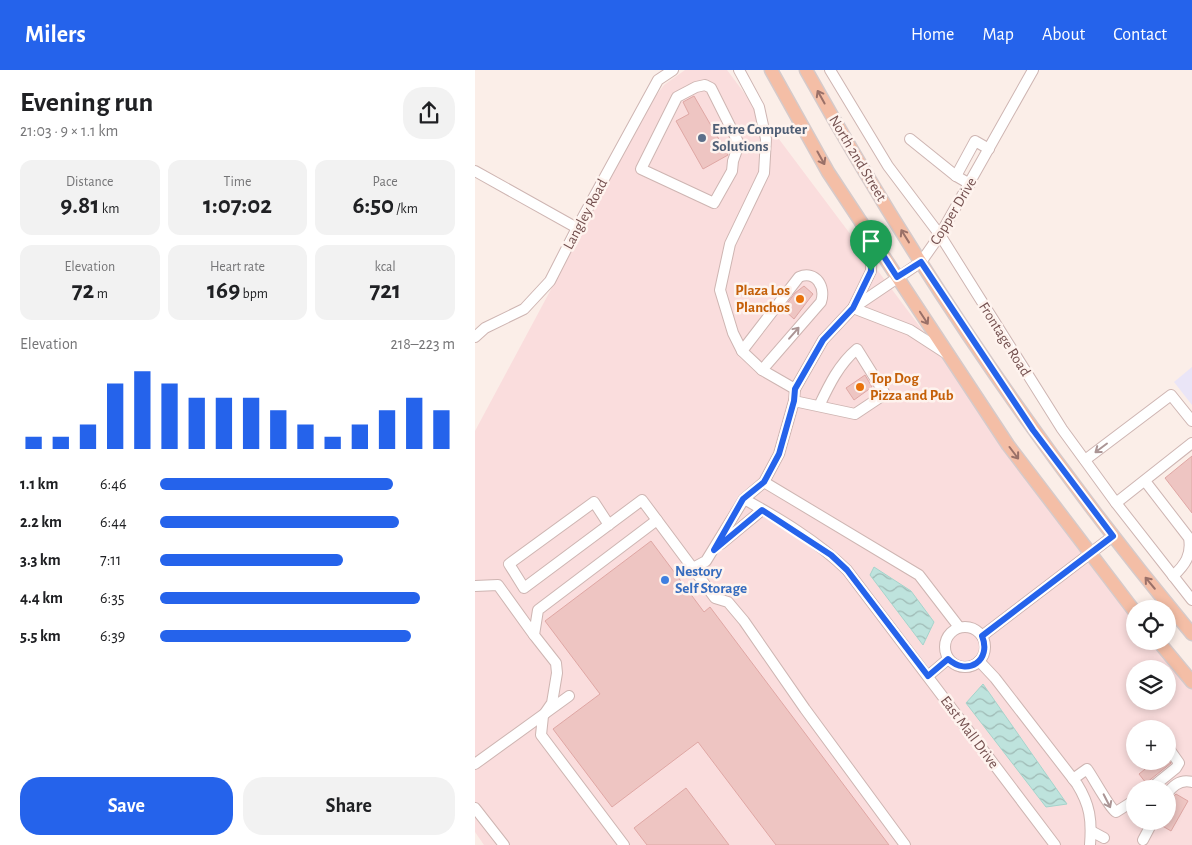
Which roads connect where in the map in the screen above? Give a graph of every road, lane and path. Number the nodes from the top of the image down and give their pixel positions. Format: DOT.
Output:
graph roads {
  1 [pos="673,70"];
  2 [pos="739,70"];
  3 [pos="771,70"];
  4 [pos="807,70"];
  5 [pos="830,70"];
  6 [pos="1033,70"];
  7 [pos="838,75"];
  8 [pos="666,119"];
  9 [pos="910,139"];
  10 [pos="989,149"];
  11 [pos="475,171"];
  12 [pos="956,176"];
  13 [pos="970,184"];
  14 [pos="577,228"];
  15 [pos="941,235"];
  16 [pos="872,238"];
  17 [pos="921,262"];
  18 [pos="897,277"];
  19 [pos="853,308"];
  20 [pos="475,337"];
  21 [pos="742,351"];
  22 [pos="949,355"];
  23 [pos="762,370"];
  24 [pos="795,389"];
  25 [pos="794,401"];
  26 [pos="819,406"];
  27 [pos="1192,421"];
  28 [pos="1192,443"];
  29 [pos="1085,460"];
  30 [pos="1145,481"];
  31 [pos="764,482"];
  32 [pos="743,499"];
  33 [pos="1116,503"];
  34 [pos="762,510"];
  35 [pos="657,520"];
  36 [pos="609,526"];
  37 [pos="1113,536"];
  38 [pos="714,550"];
  39 [pos="1089,554"];
  40 [pos="693,568"];
  41 [pos="1173,576"];
  42 [pos="475,586"];
  43 [pos="1192,600"];
  44 [pos="1126,601"];
  45 [pos="959,627"];
  46 [pos="1192,634"];
  47 [pos="534,635"];
  48 [pos="982,636"];
  49 [pos="1166,650"];
  50 [pos="948,659"];
  51 [pos="979,662"];
  52 [pos="928,676"];
  53 [pos="1192,682"];
  54 [pos="569,696"];
  55 [pos="543,716"];
  56 [pos="475,764"];
  57 [pos="1174,770"];
  58 [pos="1073,779"];
  59 [pos="1161,780"];
  60 [pos="1192,782"];
  61 [pos="1176,785"];
  62 [pos="1126,806"];
  63 [pos="475,808"];
  64 [pos="1148,830"];
  65 [pos="1091,831"];
  66 [pos="1104,838"];
  67 [pos="1143,840"];
  68 [pos="504,845"];
  69 [pos="624,845"];
  70 [pos="905,845"];
  71 [pos="1055,845"];
  72 [pos="1090,845"];
  1 -- 14 [label="street, Langley Road"];
  2 -- 21 [label="street"];
  3 -- 16 [label="main road, North 2nd Street, one-way"];
  17 -- 4 [label="main road, North 2nd Street, one-way"];
  5 -- 7 [label="street, Frontage Road"];
  6 -- 10 [label="street, Copper Drive"];
  7 -- 15 [label="street, Frontage Road"];
  8 -- 8 [label="street"];
  9 -- 12 [label="street"];
  10 -- 12 [label="street"];
  10 -- 13 [label="street, Copper Drive"];
  11 -- 14 [label="street"];
  12 -- 13 [label="street"];
  13 -- 15 [label="street, Copper Drive"];
  14 -- 20 [label="street, Langley Road"];
  15 -- 17 [label="street, Copper Drive"];
  15 -- 29 [label="street, Frontage Road"];
  16 -- 18 [label="main road, North 2nd Street"];
  16 -- 19 [label="street"];
  17 -- 18 [label="street, Copper Drive"];
  17 -- 37 [label="main road, North 2nd Street"];
  18 -- 19 [label="street, Copper Drive"];
  18 -- 22 [label="main road, North 2nd Street, one-way"];
  19 -- 22 [label="street"];
  19 -- 24 [label="street, Copper Drive"];
  21 -- 23 [label="street"];
  23 -- 21 [label="street, one-way"];
  22 -- 39 [label="main road, North 2nd Street, one-way"];
  23 -- 24 [label="street"];
  24 -- 25 [label="street, Copper Drive"];
  25 -- 26 [label="street"];
  25 -- 31 [label="street, Copper Drive"];
  26 -- 26 [label="street"];
  27 -- 29 [label="street, one-way"];
  28 -- 30 [label="street"];
  29 -- 33 [label="street, Frontage Road"];
  30 -- 33 [label="street"];
  30 -- 41 [label="street"];
  31 -- 32 [label="street"];
  31 -- 45 [label="street"];
  32 -- 34 [label="street, East Mall Drive"];
  32 -- 38 [label="street"];
  33 -- 41 [label="street, Frontage Road"];
  34 -- 38 [label="street"];
  34 -- 52 [label="street, East Mall Drive"];
  35 -- 36 [label="street"];
  35 -- 40 [label="street"];
  35 -- 47 [label="street"];
  36 -- 36 [label="street"];
  37 -- 39 [label="street"];
  46 -- 37 [label="main road, North 2nd Street, one-way"];
  38 -- 40 [label="street"];
  39 -- 44 [label="main road, North 2nd Street"];
  39 -- 48 [label="street"];
  40 -- 70 [label="street"];
  41 -- 43 [label="street, Frontage Road"];
  42 -- 47 [label="street"];
  45 -- 48 [label="street"];
  45 -- 50 [label="street"];
  47 -- 55 [label="street"];
  48 -- 51 [label="street"];
  49 -- 53 [label="main road"];
  50 -- 51 [label="street"];
  50 -- 52 [label="street"];
  51 -- 58 [label="street"];
  52 -- 71 [label="street, East Mall Drive"];
  54 -- 55 [label="street"];
  55 -- 56 [label="street"];
  55 -- 69 [label="street"];
  57 -- 59 [label="street"];
  58 -- 62 [label="street, one-way"];
  58 -- 65 [label="street"];
  60 -- 61 [label="street"];
  63 -- 68 [label="street"];
  64 -- 67 [label="street"];
  65 -- 66 [label="street"];
  65 -- 72 [label="street"];
}
